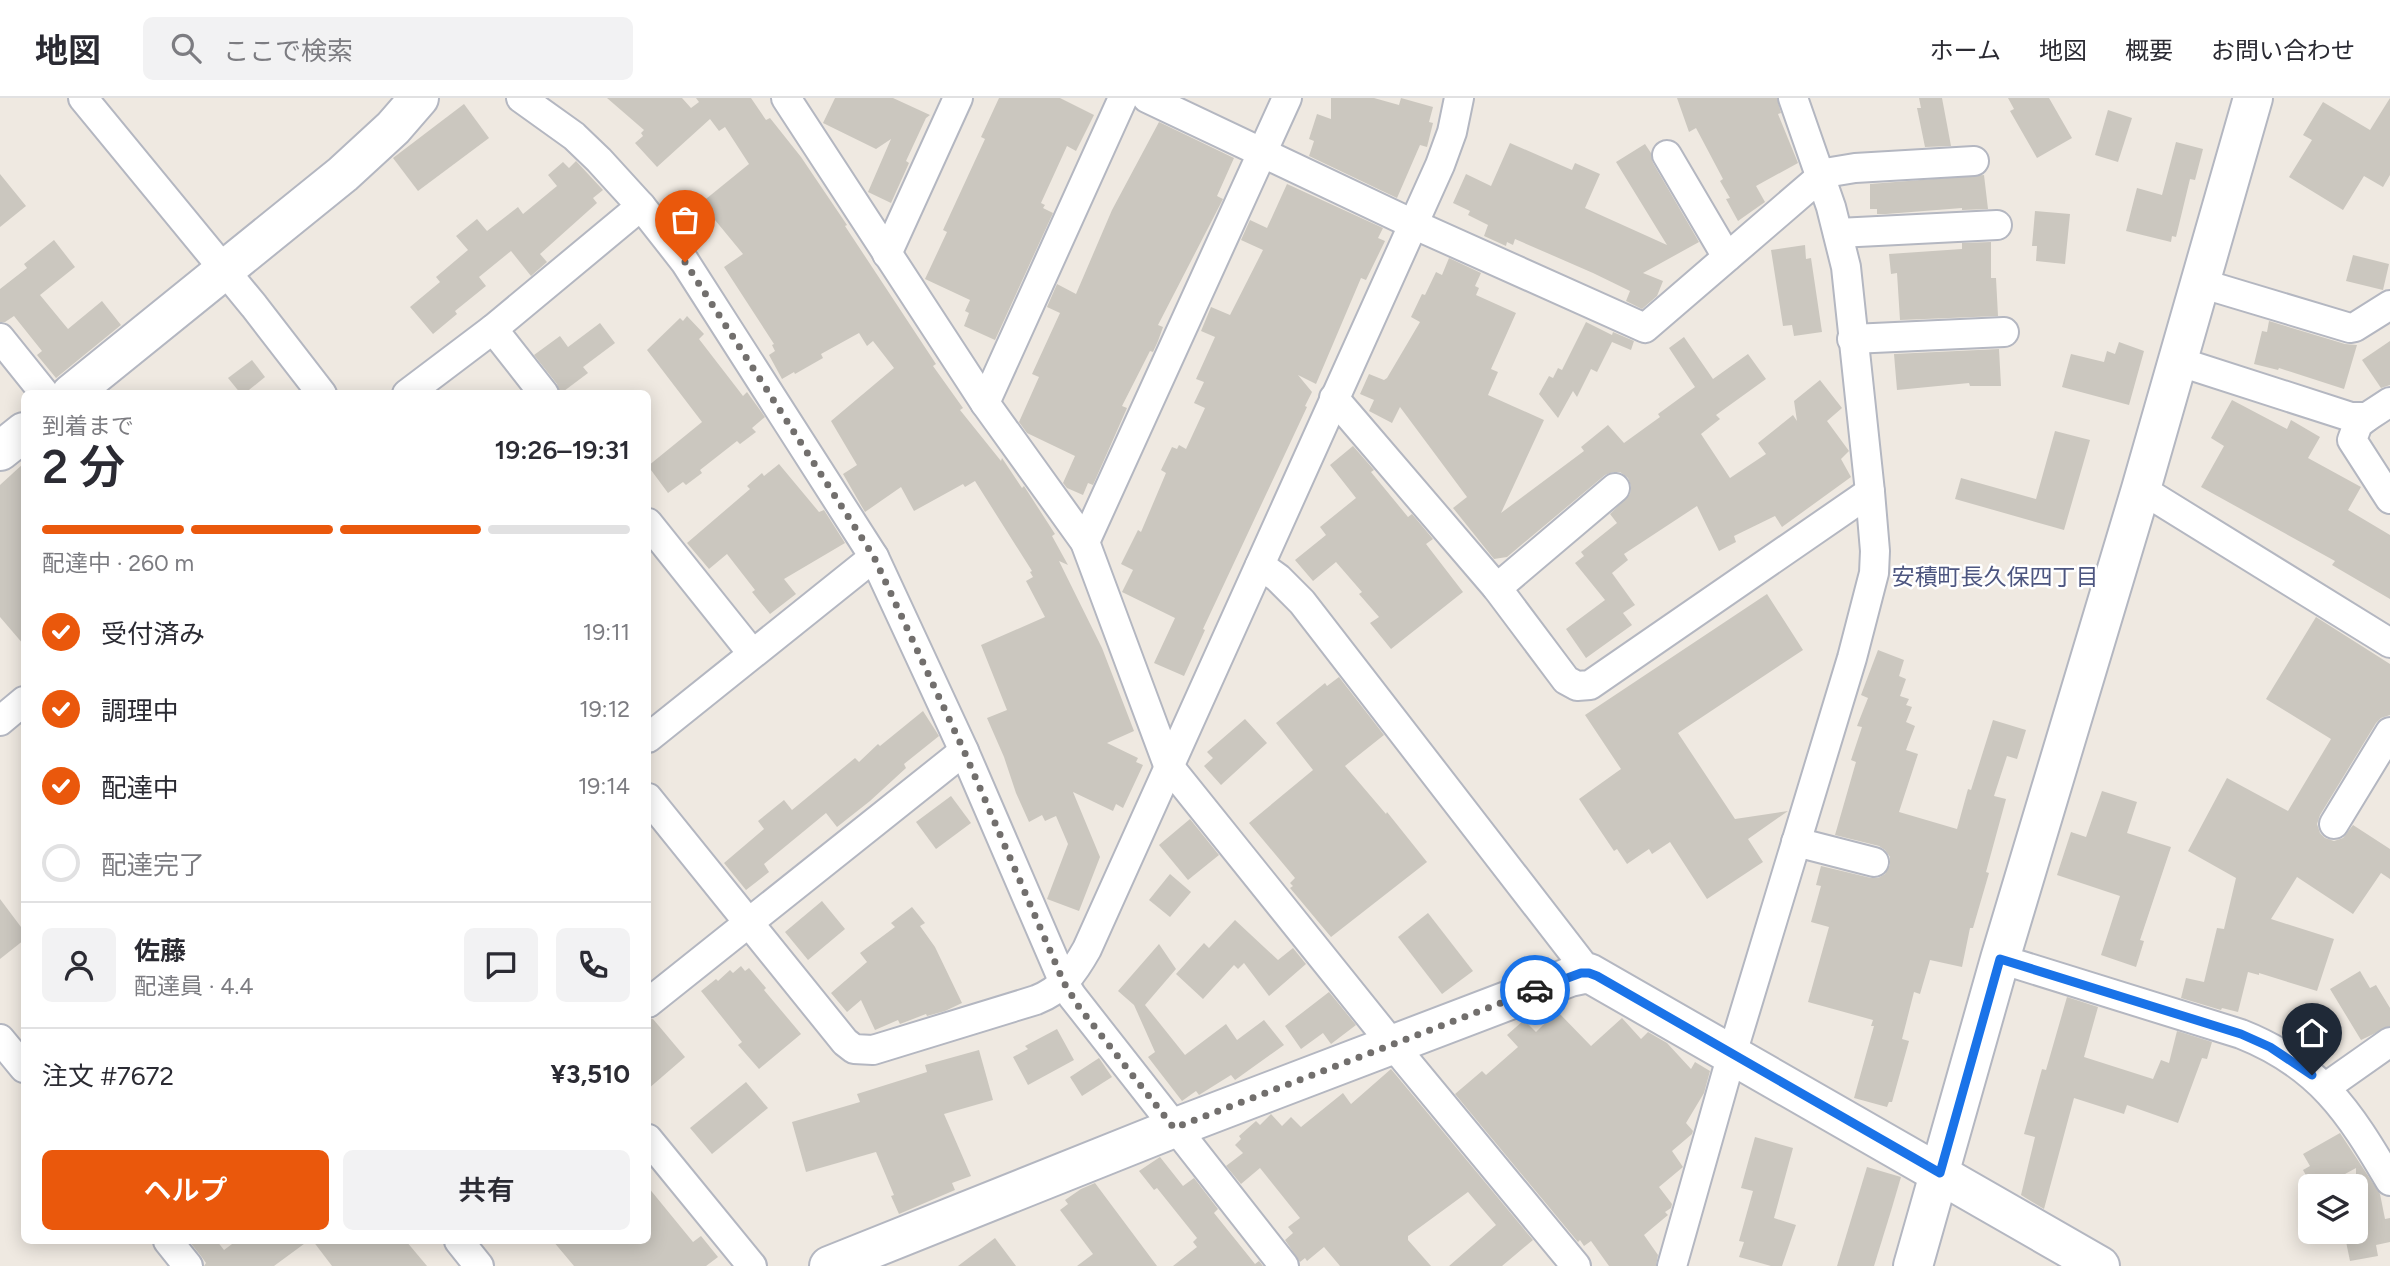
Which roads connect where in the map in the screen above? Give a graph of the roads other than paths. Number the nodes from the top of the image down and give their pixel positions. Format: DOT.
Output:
graph roads {
  1 [pos="83,98"];
  2 [pos="419,98"];
  3 [pos="521,98"];
  4 [pos="958,98"];
  5 [pos="1123,98"];
  6 [pos="1147,98"];
  7 [pos="1287,98"];
  8 [pos="1459,98"];
  9 [pos="1793,98"];
  10 [pos="2253,98"];
  11 [pos="792,101"];
  12 [pos="1264,152"];
  13 [pos="1667,155"];
  14 [pos="1974,160"];
  15 [pos="1820,176"];
  16 [pos="641,206"];
  17 [pos="1413,224"];
  18 [pos="1997,225"];
  19 [pos="1838,233"];
  20 [pos="887,254"];
  21 [pos="1727,257"];
  22 [pos="223,271"];
  23 [pos="2200,283"];
  24 [pos="2390,305"];
  25 [pos="493,329"];
  26 [pos="2004,332"];
  27 [pos="0,338"];
  28 [pos="1852,339"];
  29 [pos="2177,361"];
  30 [pos="42,390"];
  31 [pos="76,390"];
  32 [pos="319,390"];
  33 [pos="412,390"];
  34 [pos="541,390"];
  35 [pos="1334,398"];
  36 [pos="985,403"];
  37 [pos="2379,410"];
  38 [pos="21,434"];
  39 [pos="0,451"];
  40 [pos="1615,488"];
  41 [pos="2141,489"];
  42 [pos="1870,492"];
  43 [pos="2390,499"];
  44 [pos="651,527"];
  45 [pos="1085,542"];
  46 [pos="874,557"];
  47 [pos="1261,565"];
  48 [pos="1497,588"];
  49 [pos="2390,643"];
  50 [pos="752,653"];
  51 [pos="21,704"];
  52 [pos="0,721"];
  53 [pos="2390,732"];
  54 [pos="651,736"];
  55 [pos="964,751"];
  56 [pos="1168,765"];
  57 [pos="651,802"];
  58 [pos="2334,824"];
  59 [pos="1796,842"];
  60 [pos="1874,862"];
  61 [pos="747,923"];
  62 [pos="2000,959"];
  63 [pos="1589,973"];
  64 [pos="1064,983"];
  65 [pos="651,1001"];
  66 [pos="0,1039"];
  67 [pos="2390,1042"];
  68 [pos="1393,1045"];
  69 [pos="1732,1054"];
  70 [pos="21,1064"];
  71 [pos="2326,1087"];
  72 [pos="1174,1128"];
  73 [pos="651,1143"];
  74 [pos="1940,1173"];
  75 [pos="2390,1181"];
  76 [pos="170,1244"];
  77 [pos="461,1244"];
  78 [pos="188,1266"];
  79 [pos="479,1266"];
  80 [pos="752,1266"];
  81 [pos="829,1266"];
  82 [pos="1283,1266"];
  83 [pos="1576,1266"];
  84 [pos="1672,1266"];
  85 [pos="1913,1266"];
  86 [pos="2100,1266"];
  1 -- 22 [label="street"];
  2 -- 22 [label="street"];
  3 -- 16 [label="street"];
  4 -- 20 [label="street"];
  5 -- 36 [label="street"];
  6 -- 12 [label="street"];
  7 -- 12 [label="street"];
  8 -- 17 [label="street"];
  9 -- 15 [label="street"];
  10 -- 23 [label="street"];
  11 -- 20 [label="street"];
  12 -- 17 [label="street"];
  12 -- 45 [label="street"];
  13 -- 21 [label="street"];
  14 -- 15 [label="street"];
  15 -- 19 [label="street"];
  15 -- 21 [label="street"];
  16 -- 25 [label="street"];
  16 -- 46 [label="street"];
  17 -- 21 [label="street"];
  17 -- 35 [label="street"];
  18 -- 19 [label="street"];
  19 -- 28 [label="street"];
  20 -- 36 [label="street"];
  22 -- 31 [label="street"];
  22 -- 32 [label="street"];
  23 -- 24 [label="street"];
  23 -- 29 [label="street"];
  25 -- 33 [label="street"];
  25 -- 34 [label="street"];
  26 -- 28 [label="street"];
  27 -- 30 [label="street"];
  28 -- 42 [label="street"];
  29 -- 37 [label="street"];
  29 -- 41 [label="street"];
  35 -- 47 [label="street"];
  35 -- 48 [label="street"];
  36 -- 45 [label="street"];
  37 -- 43 [label="street"];
  38 -- 39 [label="street"];
  40 -- 48 [label="street"];
  41 -- 49 [label="street"];
  41 -- 62 [label="street"];
  42 -- 48 [label="street"];
  42 -- 59 [label="street"];
  44 -- 50 [label="street"];
  45 -- 56 [label="street"];
  46 -- 50 [label="street"];
  46 -- 55 [label="street"];
  47 -- 56 [label="street"];
  47 -- 63 [label="street"];
  50 -- 54 [label="street"];
  51 -- 52 [label="street"];
  53 -- 58 [label="street"];
  55 -- 61 [label="street"];
  55 -- 64 [label="street"];
  56 -- 64 [label="street"];
  56 -- 68 [label="street"];
  57 -- 61 [label="street"];
  59 -- 60 [label="street"];
  59 -- 69 [label="street"];
  61 -- 64 [label="street"];
  61 -- 65 [label="street"];
  62 -- 71 [label="street"];
  62 -- 74 [label="street"];
  63 -- 68 [label="street"];
  63 -- 69 [label="street"];
  64 -- 72 [label="street"];
  66 -- 70 [label="street"];
  67 -- 71 [label="street"];
  68 -- 72 [label="street"];
  68 -- 83 [label="street"];
  69 -- 74 [label="street"];
  69 -- 84 [label="street"];
  71 -- 75 [label="street"];
  72 -- 81 [label="street"];
  72 -- 82 [label="street"];
  73 -- 80 [label="street"];
  74 -- 85 [label="street"];
  74 -- 86 [label="street"];
  76 -- 78 [label="street"];
  77 -- 79 [label="street"];
}
